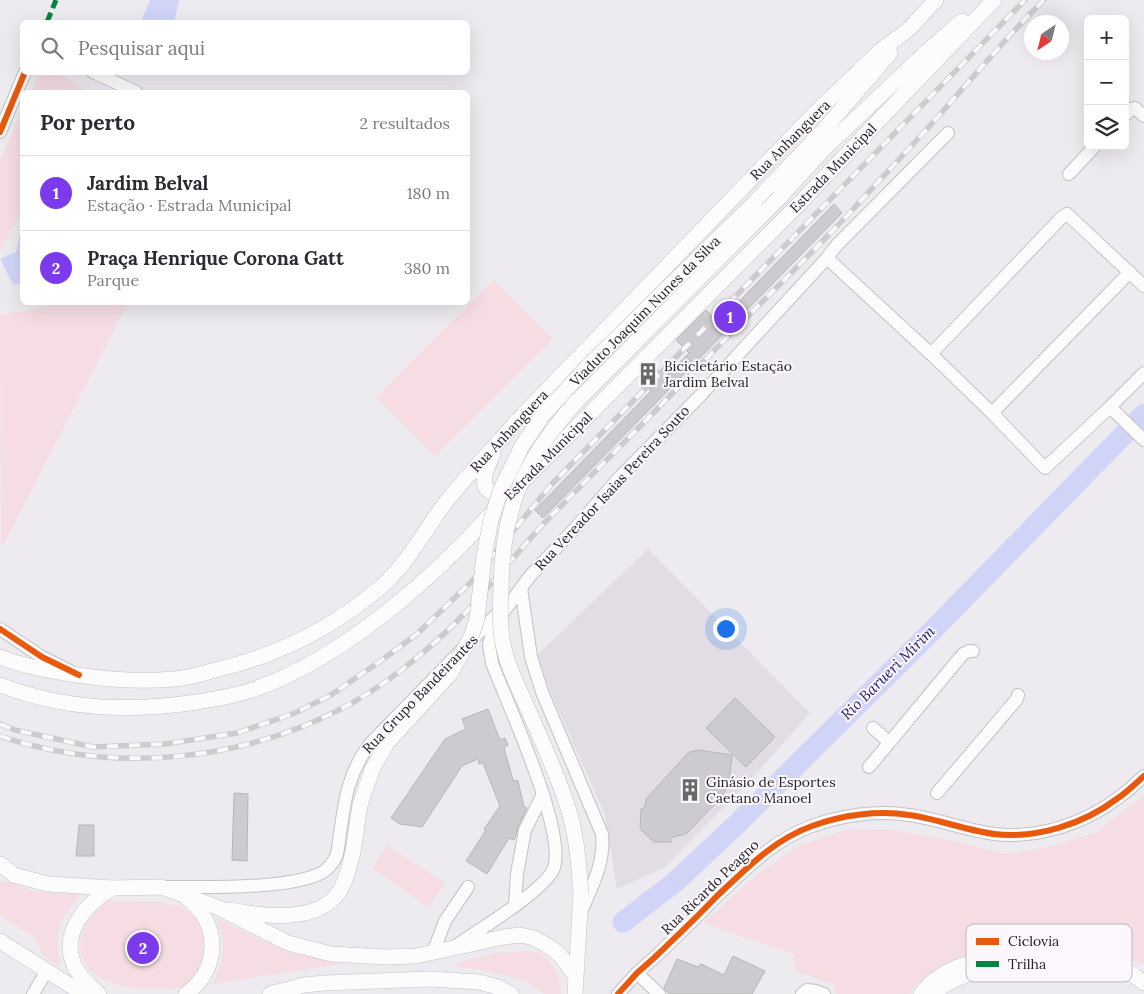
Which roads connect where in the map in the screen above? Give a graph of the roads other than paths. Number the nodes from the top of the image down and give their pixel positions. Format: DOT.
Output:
graph roads {
  1 [pos="936,0"];
  2 [pos="993,0"];
  3 [pos="908,30"];
  4 [pos="24,75"];
  5 [pos="99,75"];
  6 [pos="132,90"];
  7 [pos="1129,111"];
  8 [pos="1144,116"];
  9 [pos="0,132"];
  10 [pos="948,133"];
  11 [pos="1091,150"];
  12 [pos="1069,174"];
  13 [pos="827,258"];
  14 [pos="1130,272"];
  15 [pos="1144,286"];
  16 [pos="931,354"];
  17 [pos="1144,373"];
  18 [pos="1114,411"];
  19 [pos="992,413"];
  20 [pos="1140,436"];
  21 [pos="498,443"];
  22 [pos="510,494"];
  23 [pos="518,592"];
  24 [pos="0,629"];
  25 [pos="973,651"];
  26 [pos="0,657"];
  27 [pos="79,675"];
  28 [pos="0,685"];
  29 [pos="1018,695"];
  30 [pos="873,728"];
  31 [pos="889,742"];
  32 [pos="869,767"];
  33 [pos="1144,776"];
  34 [pos="937,793"];
  35 [pos="543,794"];
  36 [pos="0,864"];
  37 [pos="161,887"];
  38 [pos="468,887"];
  39 [pos="112,888"];
  40 [pos="182,894"];
  41 [pos="515,905"];
  42 [pos="218,907"];
  43 [pos="578,929"];
  44 [pos="0,941"];
  45 [pos="453,948"];
  46 [pos="433,953"];
  47 [pos="966,964"];
  48 [pos="46,972"];
  49 [pos="637,973"];
  50 [pos="1132,974"];
  51 [pos="966,976"];
  52 [pos="1144,983"];
  53 [pos="578,988"];
  54 [pos="33,994"];
  55 [pos="92,994"];
  56 [pos="100,994"];
  57 [pos="186,994"];
  58 [pos="271,994"];
  59 [pos="511,994"];
  60 [pos="618,994"];
  61 [pos="659,994"];
  62 [pos="802,994"];
  63 [pos="824,994"];
  64 [pos="921,994"];
  65 [pos="933,994"];
  1 -- 3 [label="main road, Rua Anhanguera"];
  2 -- 22 [label="main road, Estrada Municipal"];
  2 -- 43 [label="main road, Viaduto Joaquim Nunes da Silva, bridge"];
  3 -- 21 [label="main road, Rua Anhanguera"];
  3 -- 42 [label="main road, Viaduto Joaquim Nunes da Silva, bridge"];
  4 -- 9 [label="street"];
  5 -- 6 [label="street"];
  7 -- 8 [label="street"];
  10 -- 13 [label="street, Rua Vereador Isaias Pereira Souto"];
  11 -- 12 [label="street"];
  13 -- 16 [label="street"];
  13 -- 23 [label="street, Rua Vereador Isaias Pereira Souto"];
  14 -- 15 [label="street"];
  14 -- 16 [label="street"];
  14 -- 19 [label="street"];
  16 -- 19 [label="street"];
  17 -- 18 [label="street"];
  18 -- 19 [label="street"];
  18 -- 20 [label="street"];
  21 -- 22 [label="main road"];
  21 -- 27 [label="main road, Rua Anhanguera"];
  22 -- 28 [label="main road, Estrada Municipal"];
  23 -- 35 [label="street, Rua Vereador Isaias Pereira Souto"];
  23 -- 37 [label="street, Rua Grupo Bandeirantes"];
  23 -- 43 [label="street"];
  24 -- 27 [label="street"];
  25 -- 31 [label="street"];
  26 -- 27 [label="main road, Rua Anhanguera"];
  29 -- 34 [label="street"];
  30 -- 31 [label="street"];
  31 -- 32 [label="street"];
  33 -- 49 [label="street, Rua Ricardo Peagno"];
  35 -- 41 [label="street"];
  35 -- 41 [label="street, Rua Vereador Isaias Pereira Souto"];
  36 -- 39 [label="main road"];
  37 -- 39 [label="main road"];
  37 -- 40 [label="main road"];
  38 -- 46 [label="street"];
  39 -- 56 [label="main road"];
  40 -- 42 [label="main road"];
  40 -- 57 [label="main road"];
  41 -- 45 [label="street, Rua Vereador Isaias Pereira Souto"];
  42 -- 46 [label="main road"];
  43 -- 53 [label="main road, Viaduto Joaquim Nunes da Silva"];
  44 -- 48 [label="main road"];
  45 -- 46 [label="main road"];
  45 -- 53 [label="main road"];
  47 -- 64 [label="main road"];
  48 -- 54 [label="street"];
  48 -- 55 [label="main road"];
  49 -- 60 [label="street, Rua Ricardo Peagno"];
  49 -- 61 [label="street"];
  50 -- 52 [label="main road"];
  51 -- 65 [label="main road"];
  58 -- 59 [label="main road"];
  62 -- 63 [label="street"];
}
